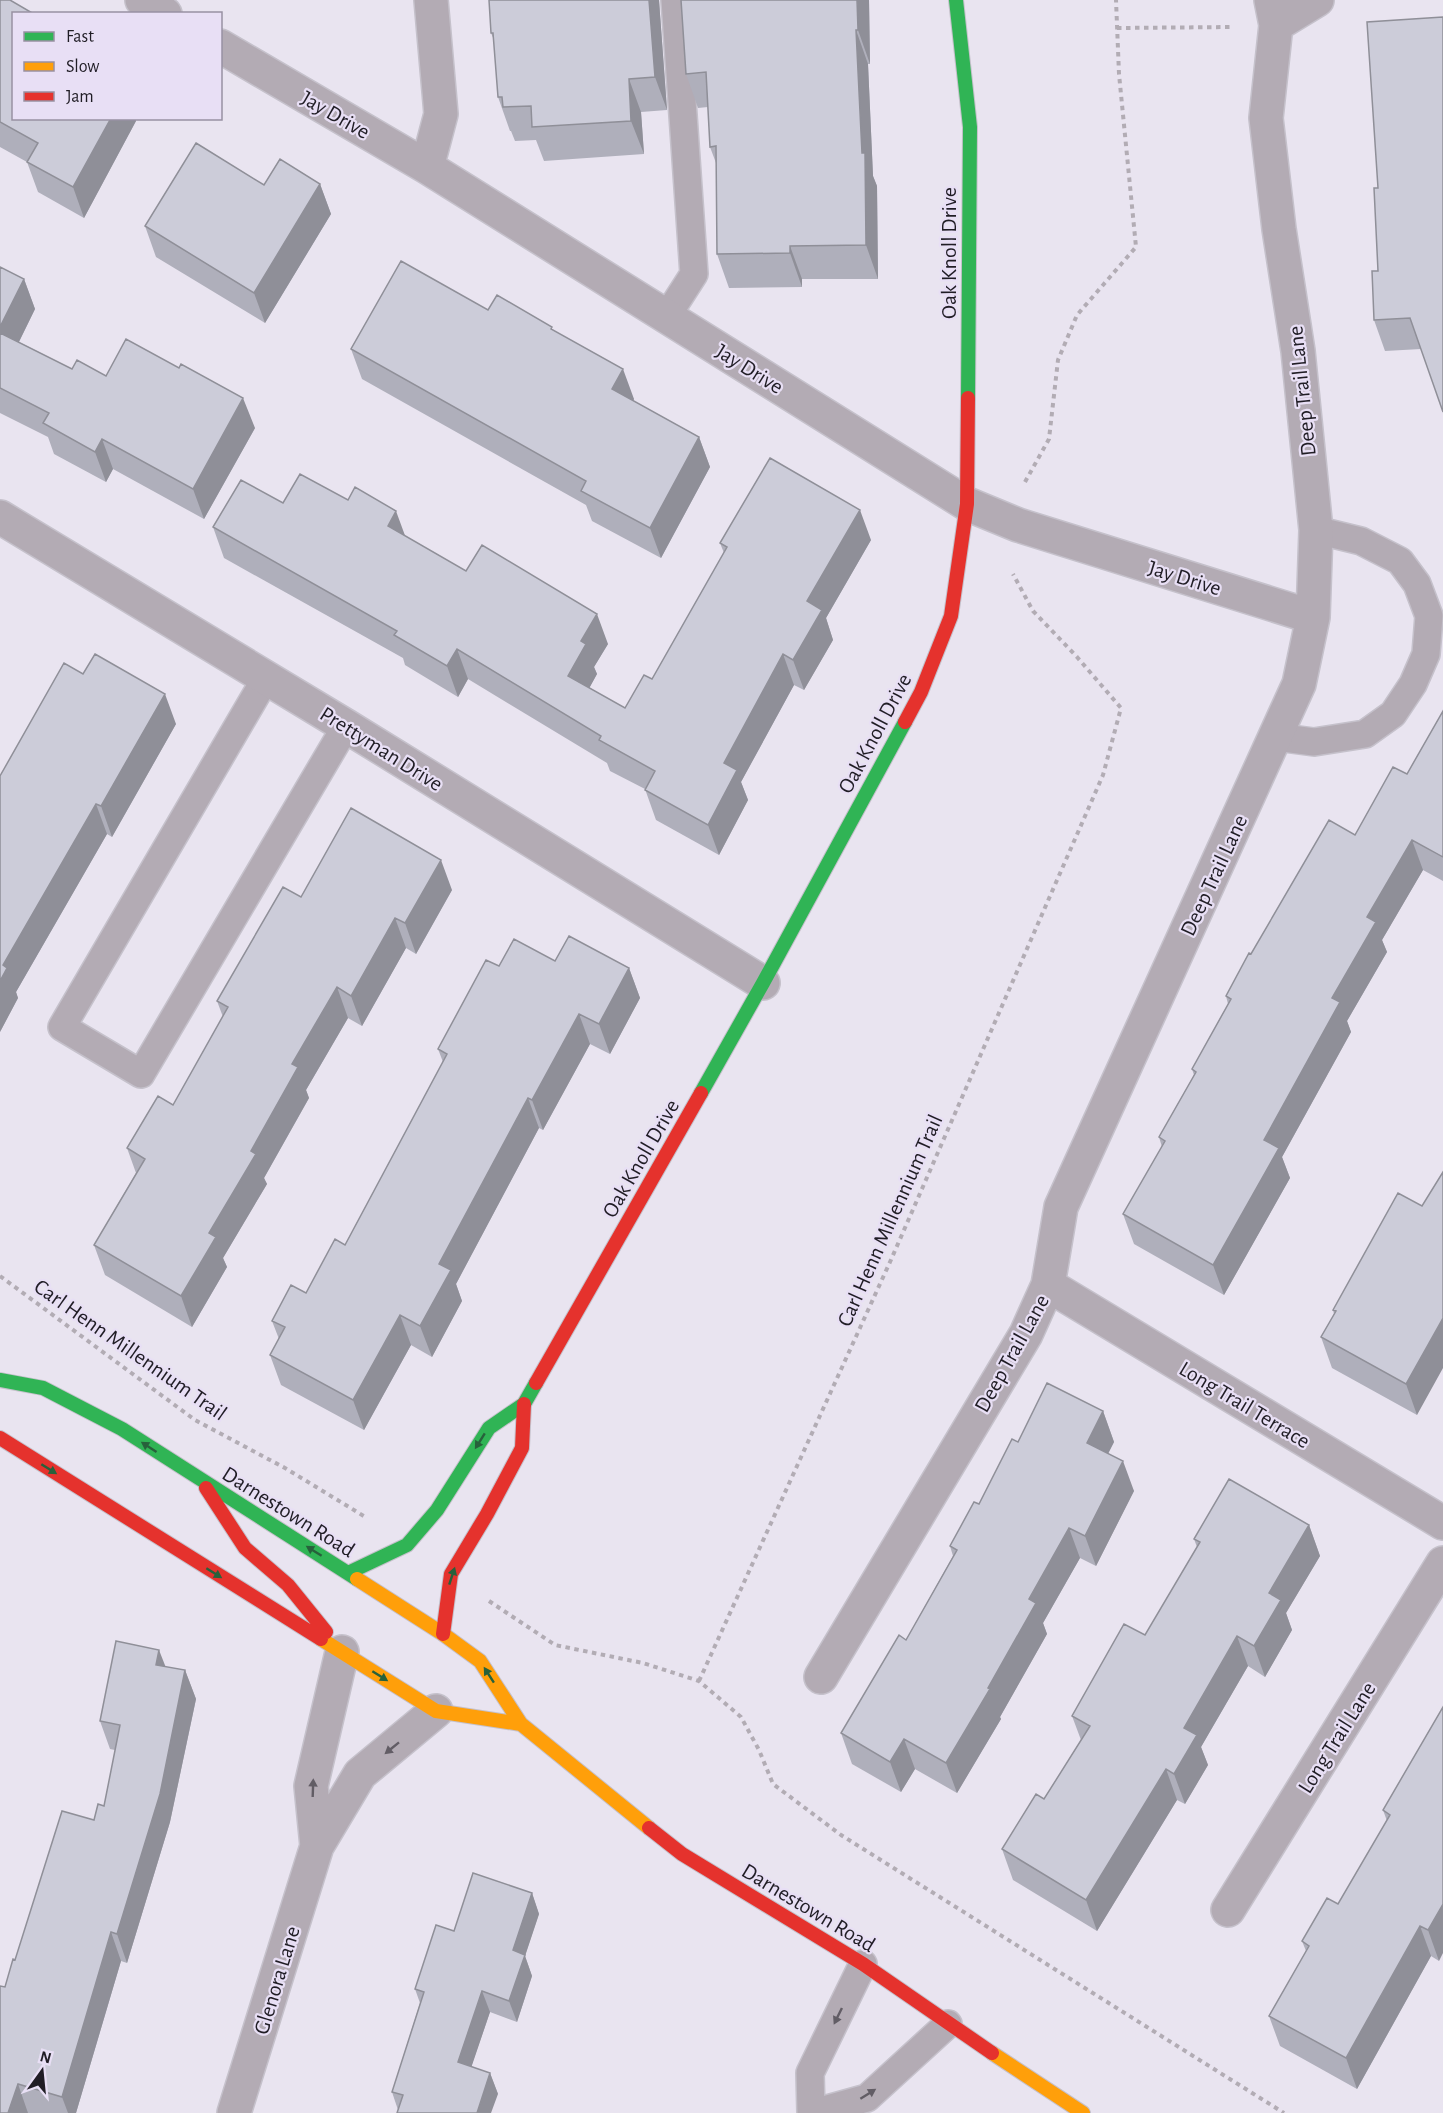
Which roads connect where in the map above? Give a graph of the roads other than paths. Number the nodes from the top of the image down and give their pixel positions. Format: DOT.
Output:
graph roads {
  1 [pos="142,0"];
  2 [pos="430,0"];
  3 [pos="675,0"];
  4 [pos="956,0"];
  5 [pos="1317,0"];
  6 [pos="162,12"];
  7 [pos="1273,12"];
  8 [pos="222,47"];
  9 [pos="427,167"];
  10 [pos="667,316"];
  11 [pos="967,504"];
  12 [pos="0,517"];
  13 [pos="1316,530"];
  14 [pos="1312,617"];
  15 [pos="266,678"];
  16 [pos="346,726"];
  17 [pos="1276,737"];
  18 [pos="763,983"];
  19 [pos="1048,1285"];
  20 [pos="0,1380"];
  21 [pos="524,1404"];
  22 [pos="0,1438"];
  23 [pos="200,1480"];
  24 [pos="1443,1523"];
  25 [pos="1443,1563"];
  26 [pos="348,1573"];
  27 [pos="443,1634"];
  28 [pos="342,1652"];
  29 [pos="821,1677"];
  30 [pos="436,1711"];
  31 [pos="521,1725"];
  32 [pos="317,1846"];
  33 [pos="1228,1910"];
  34 [pos="863,1964"];
  35 [pos="948,2024"];
  36 [pos="234,2113"];
  37 [pos="812,2113"];
  38 [pos="1083,2113"];
  1 -- 6 [label="street"];
  2 -- 9 [label="street"];
  3 -- 10 [label="lane"];
  4 -- 11 [label="main road, Oak Knoll Drive"];
  5 -- 7 [label="street"];
  7 -- 13 [label="street, Deep Trail Lane"];
  8 -- 9 [label="street, Jay Drive"];
  9 -- 10 [label="street, Jay Drive"];
  10 -- 11 [label="street, Jay Drive"];
  11 -- 14 [label="street, Jay Drive"];
  11 -- 18 [label="main road, Oak Knoll Drive"];
  12 -- 15 [label="street, Prettyman Drive"];
  13 -- 14 [label="street, Deep Trail Lane"];
  13 -- 17 [label="lane"];
  14 -- 17 [label="street, Deep Trail Lane"];
  15 -- 16 [label="street, Prettyman Drive"];
  15 -- 16 [label="lane"];
  16 -- 18 [label="street, Prettyman Drive"];
  17 -- 19 [label="street, Deep Trail Lane"];
  18 -- 21 [label="main road, Oak Knoll Drive"];
  19 -- 24 [label="street, Long Trail Terrace"];
  19 -- 29 [label="street, Deep Trail Lane"];
  23 -- 20 [label="main road, Darnestown Road, one-way"];
  21 -- 26 [label="main road, Oak Knoll Drive, one-way"];
  27 -- 21 [label="main road, Oak Knoll Drive, one-way"];
  22 -- 28 [label="main road, Darnestown Road, one-way"];
  26 -- 23 [label="main road, Darnestown Road, one-way"];
  23 -- 28 [label="main road"];
  25 -- 33 [label="street, Long Trail Lane"];
  26 -- 27 [label="main road, Darnestown Road"];
  31 -- 27 [label="main road, Darnestown Road, one-way"];
  28 -- 30 [label="main road, Darnestown Road, one-way"];
  32 -- 28 [label="street, Glenora Lane, one-way"];
  30 -- 31 [label="main road, Darnestown Road"];
  30 -- 32 [label="street, Glenora Lane, one-way"];
  31 -- 34 [label="main road, Darnestown Road"];
  32 -- 36 [label="street, Glenora Lane"];
  34 -- 35 [label="main road, Darnestown Road"];
  34 -- 37 [label="lane, one-way"];
  37 -- 35 [label="lane, one-way"];
  35 -- 38 [label="main road, Darnestown Road"];
}
